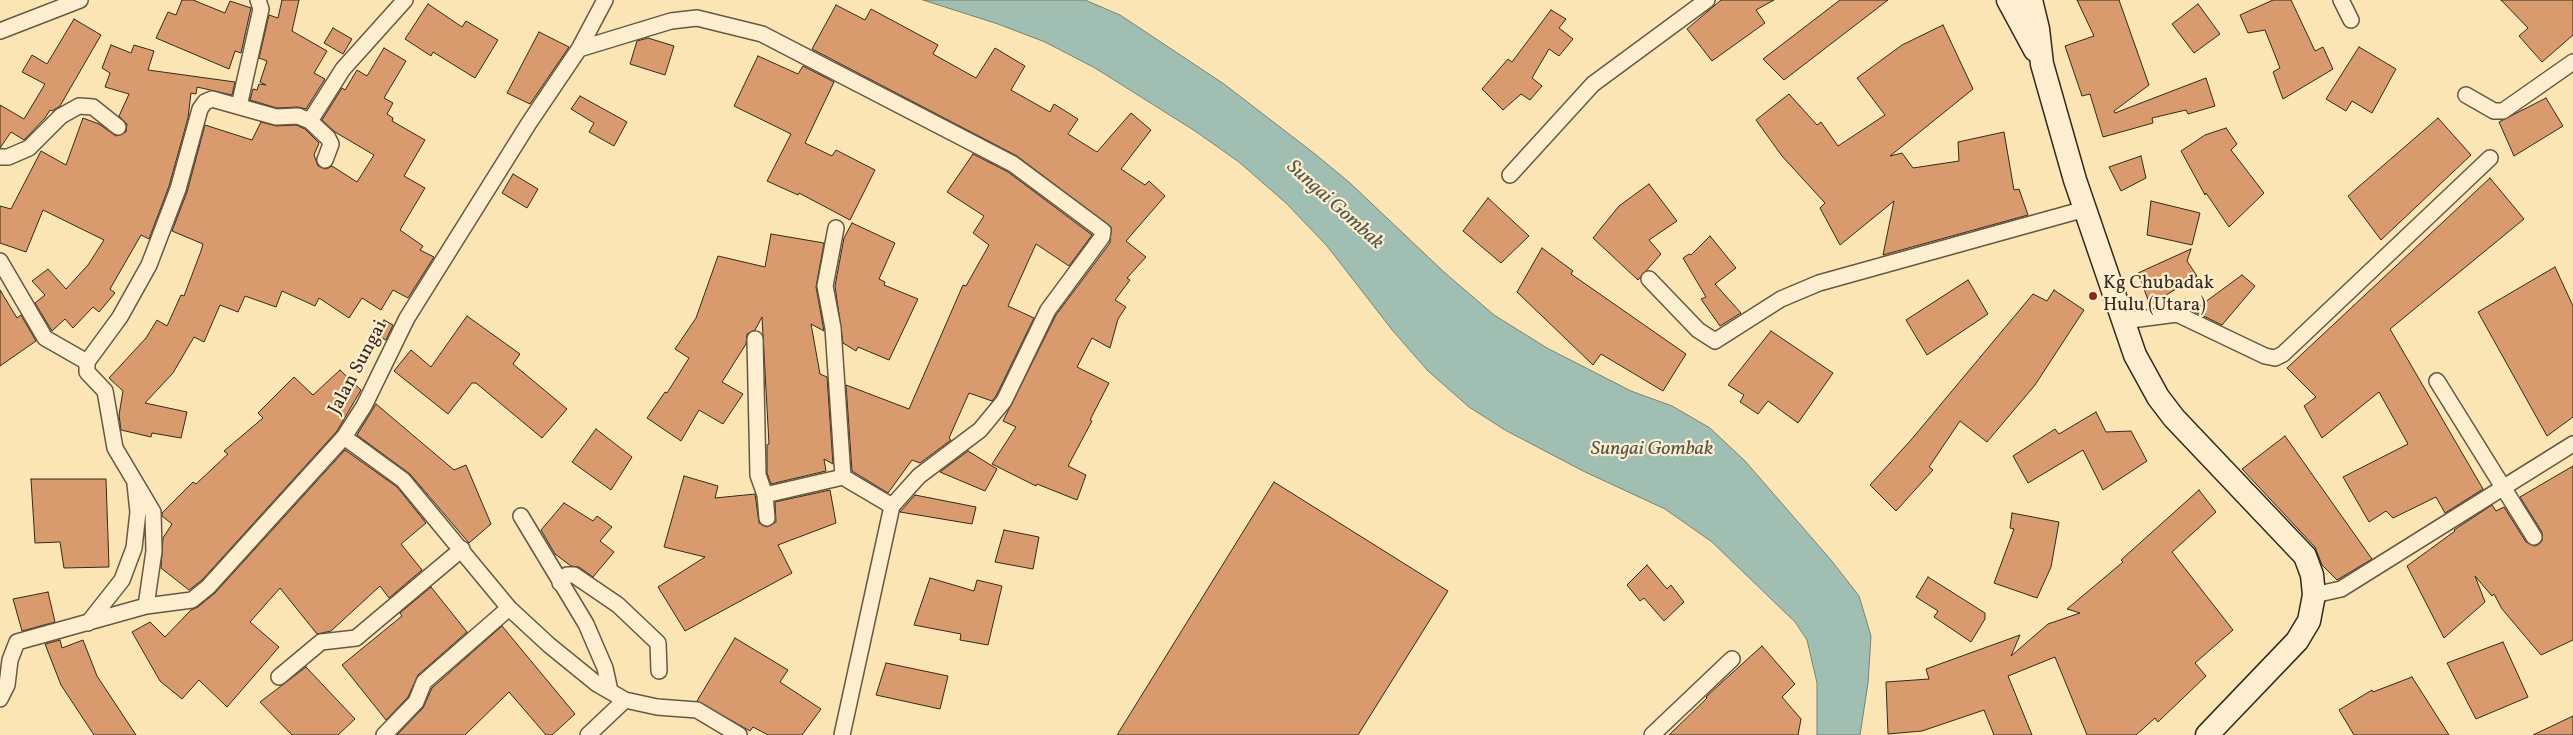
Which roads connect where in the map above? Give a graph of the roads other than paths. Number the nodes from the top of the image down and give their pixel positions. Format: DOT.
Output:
graph roads {
  1 [pos="80,0"];
  2 [pos="258,0"];
  3 [pos="405,0"];
  4 [pos="605,0"];
  5 [pos="1707,0"];
  6 [pos="2008,0"];
  7 [pos="2031,0"];
  8 [pos="2341,0"];
  9 [pos="2350,20"];
  10 [pos="0,31"];
  11 [pos="579,49"];
  12 [pos="2573,62"];
  13 [pos="2042,64"];
  14 [pos="2466,95"];
  15 [pos="239,106"];
  16 [pos="310,121"];
  17 [pos="118,127"];
  18 [pos="0,157"];
  19 [pos="2490,158"];
  20 [pos="325,160"];
  21 [pos="1510,175"];
  22 [pos="2085,209"];
  23 [pos="836,228"];
  24 [pos="0,261"];
  25 [pos="1649,279"];
  26 [pos="2123,321"];
  27 [pos="755,339"];
  28 [pos="87,362"];
  29 [pos="2437,381"];
  30 [pos="344,437"];
  31 [pos="2573,444"];
  32 [pos="134,477"];
  33 [pos="843,477"];
  34 [pos="2502,488"];
  35 [pos="765,495"];
  36 [pos="892,506"];
  37 [pos="521,516"];
  38 [pos="767,518"];
  39 [pos="2534,537"];
  40 [pos="462,549"];
  41 [pos="560,583"];
  42 [pos="2314,595"];
  43 [pos="146,606"];
  44 [pos="509,608"];
  45 [pos="88,623"];
  46 [pos="1732,659"];
  47 [pos="659,671"];
  48 [pos="279,677"];
  49 [pos="610,692"];
  50 [pos="0,699"];
  51 [pos="626,700"];
  52 [pos="384,735"];
  53 [pos="588,735"];
  54 [pos="739,735"];
  55 [pos="842,735"];
  56 [pos="1652,735"];
  57 [pos="2207,735"];
  1 -- 10 [label="street"];
  2 -- 15 [label="street"];
  3 -- 16 [label="street"];
  4 -- 11 [label="street, Jalan Sungai"];
  5 -- 21 [label="street"];
  6 -- 13 [label="street"];
  7 -- 13 [label="street"];
  8 -- 9 [label="street"];
  11 -- 30 [label="street, Jalan Sungai"];
  11 -- 36 [label="street"];
  12 -- 14 [label="street"];
  13 -- 22 [label="street"];
  15 -- 16 [label="street"];
  15 -- 28 [label="street"];
  16 -- 20 [label="street"];
  17 -- 18 [label="street"];
  19 -- 26 [label="street"];
  22 -- 25 [label="street"];
  22 -- 26 [label="street"];
  23 -- 33 [label="street"];
  24 -- 28 [label="street"];
  26 -- 42 [label="street"];
  27 -- 35 [label="street"];
  28 -- 32 [label="street"];
  29 -- 34 [label="street"];
  30 -- 40 [label="street"];
  30 -- 43 [label="street, Jalan Sungai"];
  31 -- 34 [label="street"];
  32 -- 43 [label="street"];
  32 -- 45 [label="street"];
  33 -- 35 [label="street"];
  33 -- 36 [label="street"];
  34 -- 39 [label="street"];
  34 -- 42 [label="street"];
  35 -- 38 [label="street"];
  36 -- 55 [label="street"];
  37 -- 41 [label="street"];
  40 -- 44 [label="street"];
  40 -- 48 [label="street"];
  41 -- 47 [label="street"];
  41 -- 49 [label="street"];
  42 -- 57 [label="street"];
  43 -- 45 [label="street, Jalan Sungai"];
  44 -- 49 [label="street"];
  44 -- 52 [label="street"];
  45 -- 50 [label="street, Jalan Sungai"];
  46 -- 56 [label="street"];
  49 -- 51 [label="street"];
  51 -- 53 [label="street"];
  51 -- 54 [label="street"];
}
